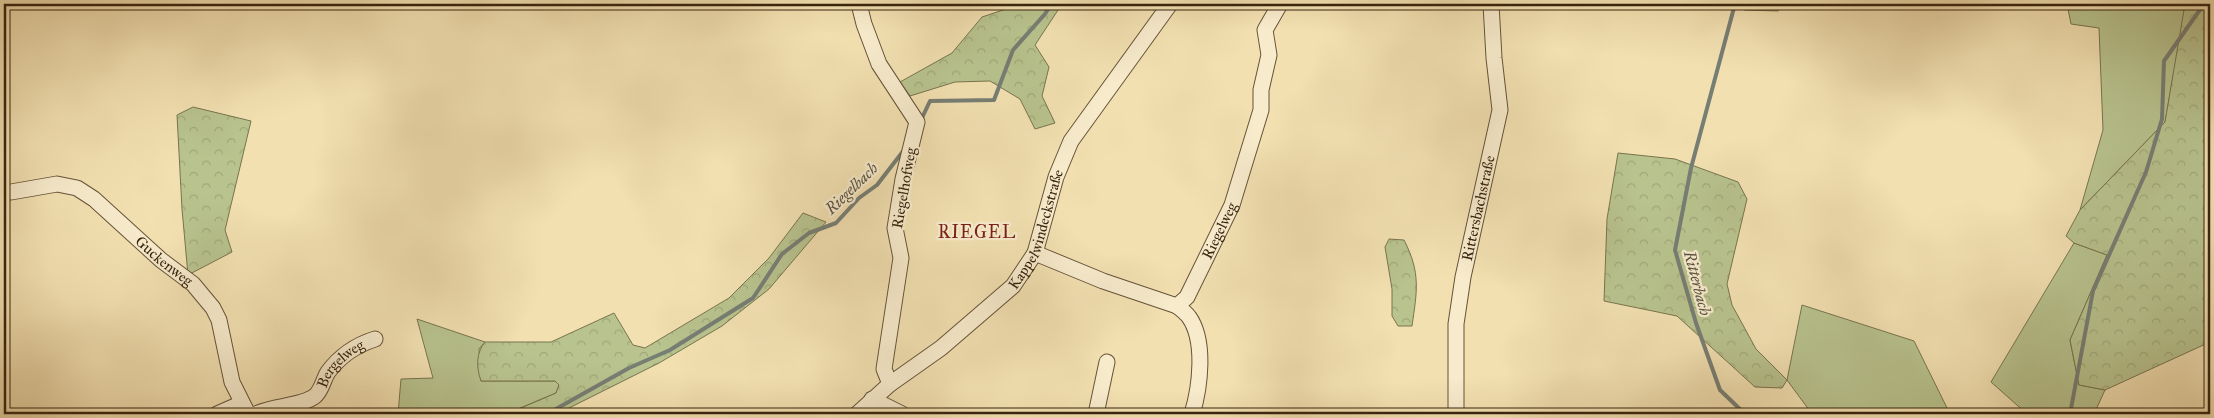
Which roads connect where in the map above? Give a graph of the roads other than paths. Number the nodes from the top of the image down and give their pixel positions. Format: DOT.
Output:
graph roads {
  1 [pos="859,4"];
  2 [pos="1170,4"];
  3 [pos="1280,4"];
  4 [pos="1491,4"];
  5 [pos="11,192"];
  6 [pos="1035,252"];
  7 [pos="1177,306"];
  8 [pos="375,339"];
  9 [pos="1107,362"];
  10 [pos="890,384"];
  11 [pos="872,400"];
  12 [pos="245,409"];
  13 [pos="217,414"];
  14 [pos="256,414"];
  15 [pos="857,414"];
  16 [pos="902,414"];
  17 [pos="1096,414"];
  18 [pos="1192,414"];
  19 [pos="1456,414"];
  1 -- 10 [label="street, Riegelhofweg"];
  2 -- 6 [label="street, Kappelwindeckstraße"];
  3 -- 7 [label="street, Riegelweg"];
  4 -- 19 [label="street, Rittersbachstraße"];
  5 -- 12 [label="street, Guckenweg"];
  6 -- 7 [label="street"];
  6 -- 10 [label="street, Kappelwindeckstraße"];
  7 -- 18 [label="street"];
  8 -- 14 [label="street, Bergelweg"];
  9 -- 17 [label="street"];
  10 -- 11 [label="street, Kappelwindeckstraße"];
  11 -- 15 [label="street, Kappelwindeckstraße"];
  11 -- 16 [label="street"];
  12 -- 13 [label="street"];
}
